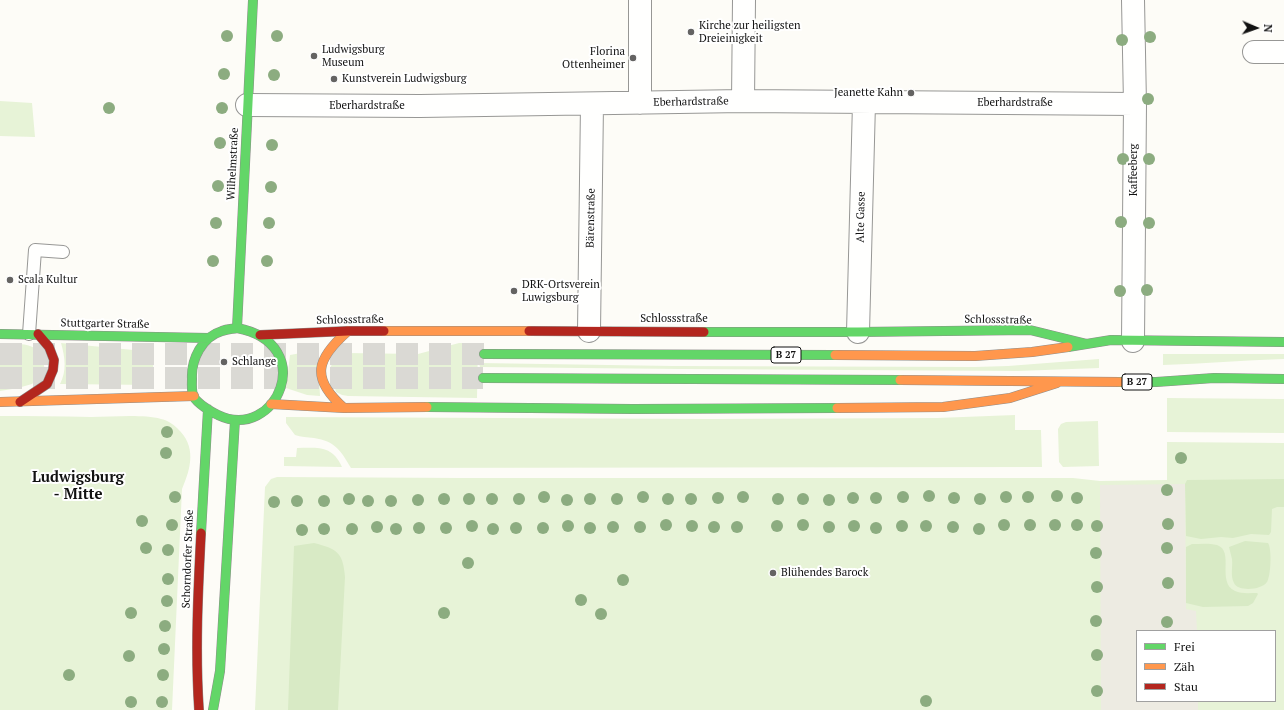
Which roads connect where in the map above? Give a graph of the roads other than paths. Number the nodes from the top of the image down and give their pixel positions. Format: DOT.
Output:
graph roads {
  1 [pos="253,0"];
  2 [pos="640,0"];
  3 [pos="744,0"];
  4 [pos="1133,0"];
  5 [pos="1254,52"];
  6 [pos="1284,52"];
  7 [pos="743,101"];
  8 [pos="640,103"];
  9 [pos="864,103"];
  10 [pos="592,104"];
  11 [pos="1135,104"];
  12 [pos="247,105"];
  13 [pos="63,252"];
  14 [pos="237,328"];
  15 [pos="348,331"];
  16 [pos="589,331"];
  17 [pos="858,332"];
  18 [pos="0,334"];
  19 [pos="34,334"];
  20 [pos="260,335"];
  21 [pos="209,338"];
  22 [pos="1133,341"];
  23 [pos="1284,342"];
  24 [pos="1087,344"];
  25 [pos="484,354"];
  26 [pos="483,378"];
  27 [pos="1284,379"];
  28 [pos="1060,382"];
  29 [pos="194,396"];
  30 [pos="0,402"];
  31 [pos="20,402"];
  32 [pos="271,404"];
  33 [pos="344,408"];
  34 [pos="208,409"];
  35 [pos="235,420"];
  36 [pos="199,710"];
  37 [pos="213,710"];
  1 -- 12 [label="main road, Wilhelmstraße"];
  2 -- 8 [label="street"];
  3 -- 7 [label="street"];
  4 -- 11 [label="street, Kaffeeberg"];
  5 -- 6 [label="street"];
  7 -- 8 [label="street, Eberhardstraße"];
  7 -- 9 [label="street, Eberhardstraße"];
  8 -- 10 [label="street, Eberhardstraße"];
  9 -- 11 [label="street, Eberhardstraße"];
  9 -- 17 [label="street, Alte Gasse"];
  10 -- 12 [label="street, Eberhardstraße"];
  10 -- 16 [label="street, Bärenstraße"];
  11 -- 22 [label="street, Kaffeeberg"];
  12 -- 14 [label="main road, Wilhelmstraße"];
  13 -- 19 [label="lane"];
  14 -- 20 [label="main road"];
  14 -- 21 [label="main road"];
  15 -- 16 [label="main road, Schlossstraße"];
  15 -- 20 [label="main road, Schlossstraße"];
  15 -- 33 [label="main road"];
  16 -- 17 [label="main road, Schlossstraße"];
  17 -- 24 [label="main road, Schlossstraße"];
  18 -- 19 [label="main road, Stuttgarter Straße"];
  19 -- 21 [label="main road, Stuttgarter Straße"];
  19 -- 31 [label="main road"];
  20 -- 32 [label="main road"];
  21 -- 29 [label="main road"];
  22 -- 23 [label="main road, Schlossstraße / B 27"];
  22 -- 24 [label="main road, Schlossstraße / B 27"];
  24 -- 25 [label="main road, Schlossstraße / B 27"];
  26 -- 28 [label="main road, B 27"];
  27 -- 28 [label="main road, B 27"];
  28 -- 33 [label="main road"];
  29 -- 31 [label="main road"];
  29 -- 34 [label="main road"];
  30 -- 31 [label="main road"];
  32 -- 33 [label="main road"];
  32 -- 35 [label="main road"];
  34 -- 35 [label="main road"];
  34 -- 36 [label="main road, Schorndorfer Straße"];
  35 -- 37 [label="main road"];
}
